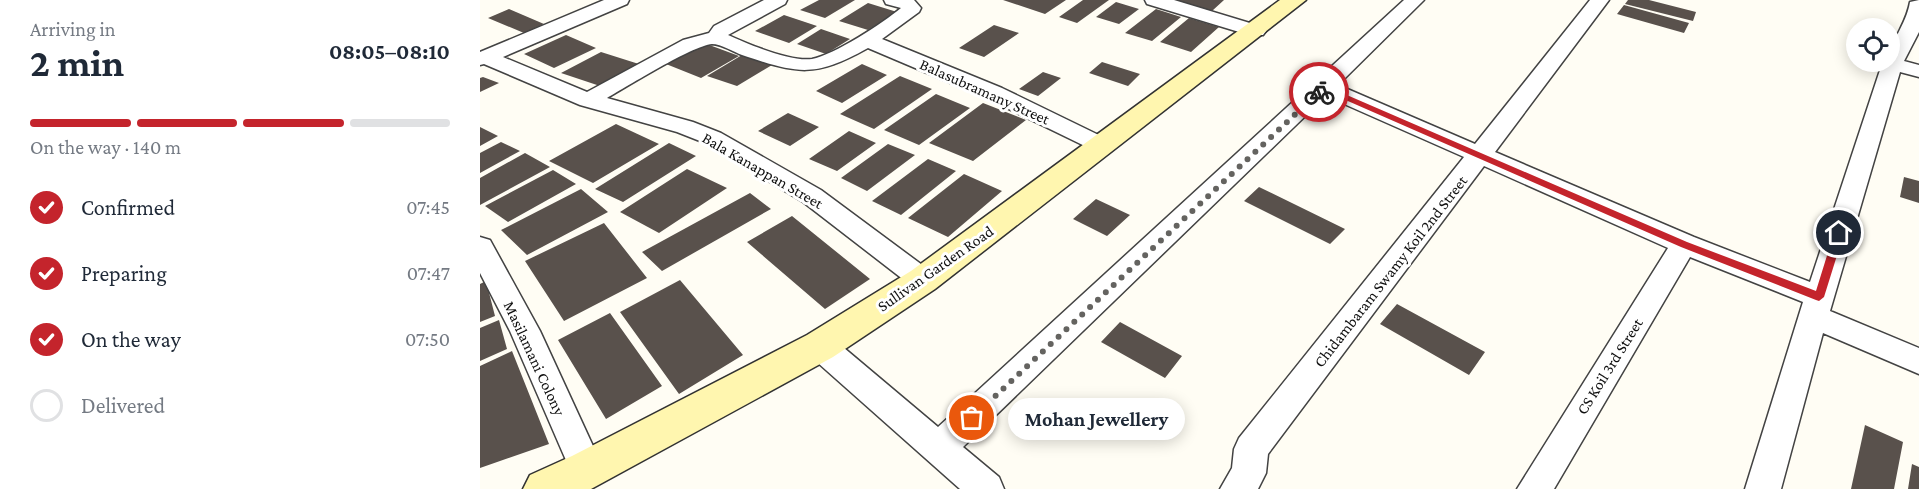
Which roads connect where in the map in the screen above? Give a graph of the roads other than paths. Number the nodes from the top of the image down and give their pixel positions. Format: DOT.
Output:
graph roads {
  1 [pos="620,0"];
  2 [pos="778,0"];
  3 [pos="893,0"];
  4 [pos="1154,0"];
  5 [pos="1295,0"];
  6 [pos="1415,0"];
  7 [pos="1600,0"];
  8 [pos="1919,2"];
  9 [pos="1256,31"];
  10 [pos="716,37"];
  11 [pos="866,40"];
  12 [pos="1900,49"];
  13 [pos="482,58"];
  14 [pos="1900,66"];
  15 [pos="1919,71"];
  16 [pos="1890,72"];
  17 [pos="1324,87"];
  18 [pos="588,100"];
  19 [pos="1103,146"];
  20 [pos="1481,154"];
  21 [pos="1684,244"];
  22 [pos="480,247"];
  23 [pos="922,280"];
  24 [pos="1817,307"];
  25 [pos="820,346"];
  26 [pos="1919,361"];
  27 [pos="938,449"];
  28 [pos="587,470"];
  29 [pos="545,489"];
  30 [pos="986,489"];
  31 [pos="1238,489"];
  32 [pos="1535,489"];
  33 [pos="1763,489"];
  1 -- 13 [label="street"];
  2 -- 10 [label="street"];
  3 -- 11 [label="street"];
  4 -- 9 [label="street"];
  5 -- 9 [label="main road, Sullivan Garden Road"];
  6 -- 17 [label="street"];
  7 -- 20 [label="street, Chidambaram Swamy Koil 2nd Street"];
  8 -- 12 [label="street"];
  9 -- 19 [label="main road, Sullivan Garden Road"];
  10 -- 11 [label="street"];
  10 -- 18 [label="street"];
  11 -- 19 [label="street, Balasubramany Street"];
  13 -- 18 [label="street, Bala Kanappan Street"];
  14 -- 15 [label="street"];
  16 -- 24 [label="street"];
  17 -- 20 [label="street"];
  17 -- 27 [label="street"];
  18 -- 23 [label="street, Bala Kanappan Street"];
  19 -- 23 [label="main road, Sullivan Garden Road"];
  20 -- 21 [label="street"];
  20 -- 31 [label="street, Chidambaram Swamy Koil 2nd Street"];
  21 -- 24 [label="street"];
  21 -- 32 [label="street, CS Koil 3rd Street"];
  22 -- 28 [label="street, Masilamani Colony"];
  23 -- 25 [label="main road, Sullivan Garden Road"];
  24 -- 26 [label="street"];
  24 -- 33 [label="street"];
  25 -- 27 [label="street"];
  25 -- 28 [label="main road, Sullivan Garden Road"];
  27 -- 30 [label="street"];
  28 -- 29 [label="main road, Sullivan Garden Road"];
}
